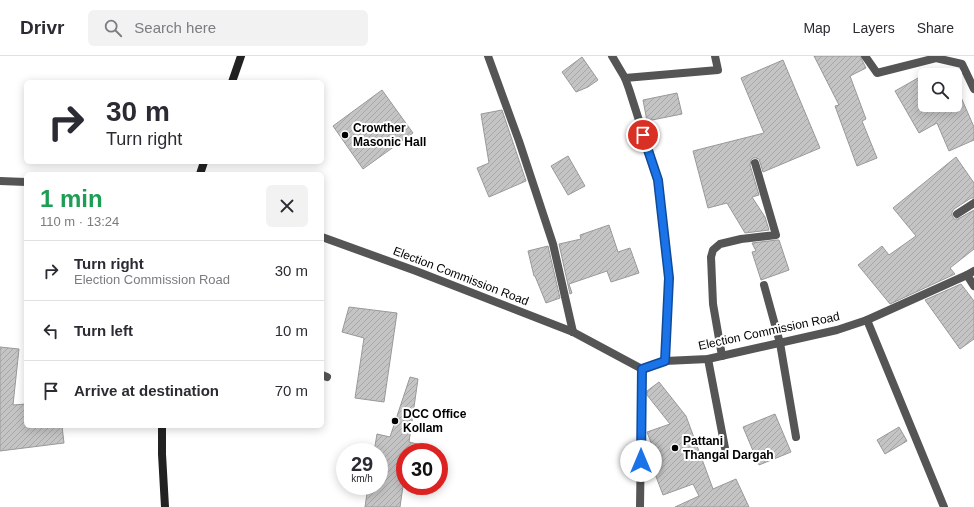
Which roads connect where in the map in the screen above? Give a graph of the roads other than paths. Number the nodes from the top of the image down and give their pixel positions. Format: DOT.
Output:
graph roads {
  1 [pos="241,56"];
  2 [pos="488,56"];
  3 [pos="612,56"];
  4 [pos="715,56"];
  5 [pos="865,56"];
  6 [pos="625,78"];
  7 [pos="233,80"];
  8 [pos="974,89"];
  9 [pos="755,163"];
  10 [pos="0,181"];
  11 [pos="24,182"];
  12 [pos="974,203"];
  13 [pos="957,214"];
  14 [pos="324,239"];
  15 [pos="971,273"];
  16 [pos="764,285"];
  17 [pos="974,286"];
  18 [pos="867,320"];
  19 [pos="573,332"];
  20 [pos="780,343"];
  21 [pos="722,356"];
  22 [pos="708,359"];
  23 [pos="665,361"];
  24 [pos="642,369"];
  25 [pos="162,428"];
  26 [pos="796,437"];
  27 [pos="725,448"];
  28 [pos="165,507"];
  29 [pos="640,507"];
  30 [pos="944,507"];
  1 -- 7 [label="main road"];
  2 -- 19 [label="street"];
  3 -- 6 [label="street"];
  4 -- 6 [label="street"];
  5 -- 8 [label="street"];
  6 -- 23 [label="street"];
  9 -- 21 [label="street"];
  10 -- 11 [label="street"];
  12 -- 13 [label="street"];
  14 -- 19 [label="street, Election Commission Road"];
  15 -- 17 [label="street"];
  15 -- 18 [label="street, Election Commission Road"];
  16 -- 20 [label="street"];
  18 -- 20 [label="street, Election Commission Road"];
  18 -- 30 [label="street"];
  19 -- 24 [label="street, Election Commission Road"];
  20 -- 21 [label="street, Election Commission Road"];
  20 -- 26 [label="street"];
  21 -- 22 [label="street, Election Commission Road"];
  22 -- 23 [label="street, Election Commission Road"];
  22 -- 27 [label="street"];
  23 -- 24 [label="street, Election Commission Road"];
  24 -- 29 [label="street"];
  25 -- 28 [label="main road"];
}
